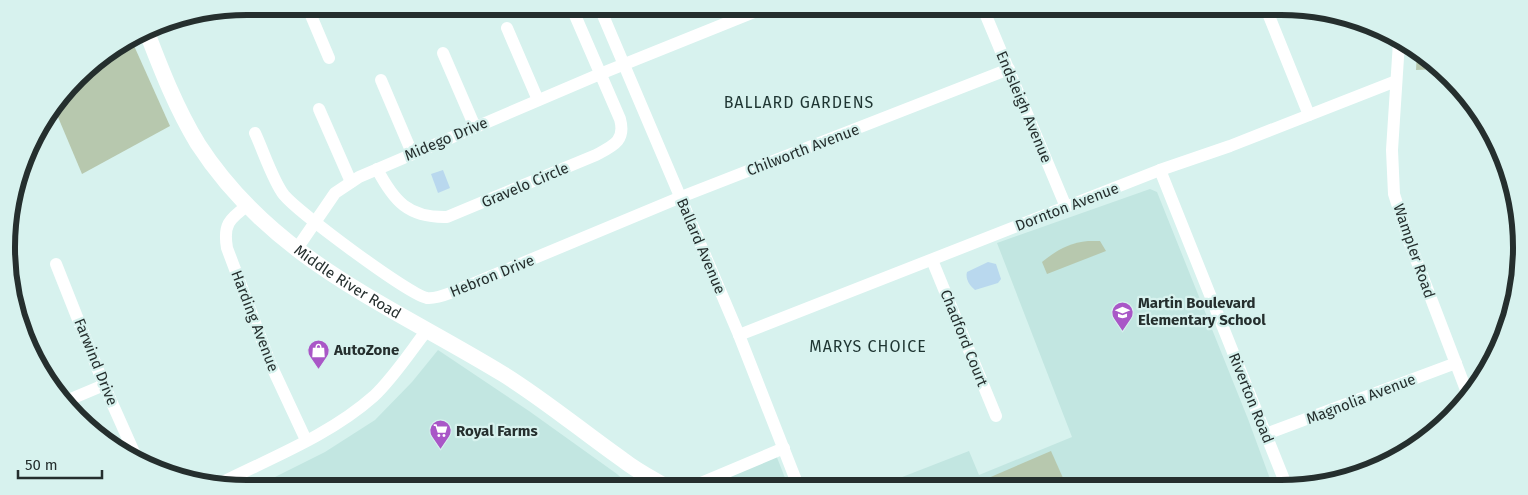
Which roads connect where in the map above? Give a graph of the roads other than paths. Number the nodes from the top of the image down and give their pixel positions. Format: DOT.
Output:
graph roads {
  1 [pos="312,15"];
  2 [pos="575,15"];
  3 [pos="603,15"];
  4 [pos="746,15"];
  5 [pos="986,15"];
  6 [pos="1269,15"];
  7 [pos="507,28"];
  8 [pos="149,37"];
  9 [pos="1399,47"];
  10 [pos="442,52"];
  11 [pos="329,58"];
  12 [pos="624,64"];
  13 [pos="1008,69"];
  14 [pos="600,74"];
  15 [pos="381,80"];
  16 [pos="1396,81"];
  17 [pos="538,100"];
  18 [pos="319,109"];
  19 [pos="1308,115"];
  20 [pos="475,127"];
  21 [pos="255,133"];
  22 [pos="412,153"];
  23 [pos="377,169"];
  24 [pos="1160,170"];
  25 [pos="351,182"];
  26 [pos="681,197"];
  27 [pos="247,206"];
  28 [pos="1066,207"];
  29 [pos="315,221"];
  30 [pos="296,250"];
  31 [pos="932,260"];
  32 [pos="56,264"];
  33 [pos="427,330"];
  34 [pos="739,335"];
  35 [pos="1456,363"];
  36 [pos="104,385"];
  37 [pos="1466,388"];
  38 [pos="71,399"];
  39 [pos="996,416"];
  40 [pos="1266,434"];
  41 [pos="306,440"];
  42 [pos="784,448"];
  43 [pos="133,450"];
  44 [pos="625,462"];
  45 [pos="227,479"];
  46 [pos="642,480"];
  47 [pos="655,480"];
  48 [pos="708,480"];
  49 [pos="796,480"];
  50 [pos="1284,480"];
  1 -- 11 [label="street"];
  2 -- 14 [label="street, Gravelo Circle"];
  3 -- 12 [label="street, Ballard Avenue"];
  4 -- 12 [label="street, Midego Drive"];
  5 -- 13 [label="street, Endsleigh Avenue"];
  6 -- 19 [label="street"];
  7 -- 17 [label="street"];
  8 -- 27 [label="street, Middle River Road"];
  9 -- 16 [label="street, Wampler Road"];
  10 -- 20 [label="street"];
  12 -- 14 [label="street, Midego Drive"];
  12 -- 26 [label="street, Ballard Avenue"];
  13 -- 26 [label="street, Chilworth Avenue"];
  13 -- 28 [label="street, Endsleigh Avenue"];
  14 -- 17 [label="street, Midego Drive"];
  14 -- 23 [label="street, Gravelo Circle"];
  15 -- 22 [label="street"];
  16 -- 19 [label="street, Dornton Avenue"];
  16 -- 35 [label="street, Wampler Road"];
  17 -- 20 [label="street, Midego Drive"];
  18 -- 25 [label="street"];
  19 -- 24 [label="street, Dornton Avenue"];
  20 -- 22 [label="street, Midego Drive"];
  21 -- 29 [label="street, Hebron Drive"];
  22 -- 23 [label="street, Midego Drive"];
  23 -- 25 [label="street, Midego Drive"];
  24 -- 28 [label="street, Dornton Avenue"];
  24 -- 40 [label="street, Riverton Road"];
  25 -- 29 [label="street, Midego Drive"];
  26 -- 29 [label="street, Hebron Drive"];
  26 -- 34 [label="street, Ballard Avenue"];
  27 -- 30 [label="street, Middle River Road"];
  27 -- 41 [label="street, Harding Avenue"];
  28 -- 31 [label="street, Dornton Avenue"];
  29 -- 30 [label="street, Midego Drive"];
  30 -- 33 [label="street, Middle River Road"];
  31 -- 34 [label="street, Dornton Avenue"];
  31 -- 39 [label="street, Chadford Court"];
  32 -- 36 [label="street, Farwind Drive"];
  33 -- 41 [label="street"];
  33 -- 44 [label="street, Middle River Road"];
  34 -- 42 [label="street, Ballard Avenue"];
  35 -- 37 [label="street, Wampler Road"];
  35 -- 40 [label="street, Magnolia Avenue"];
  36 -- 38 [label="street"];
  36 -- 43 [label="street, Farwind Drive"];
  40 -- 50 [label="street, Riverton Road"];
  41 -- 45 [label="street"];
  42 -- 48 [label="street"];
  42 -- 49 [label="street, Ballard Avenue"];
  44 -- 46 [label="street, Middle River Road"];
  44 -- 47 [label="street, Middle River Road"];
}
